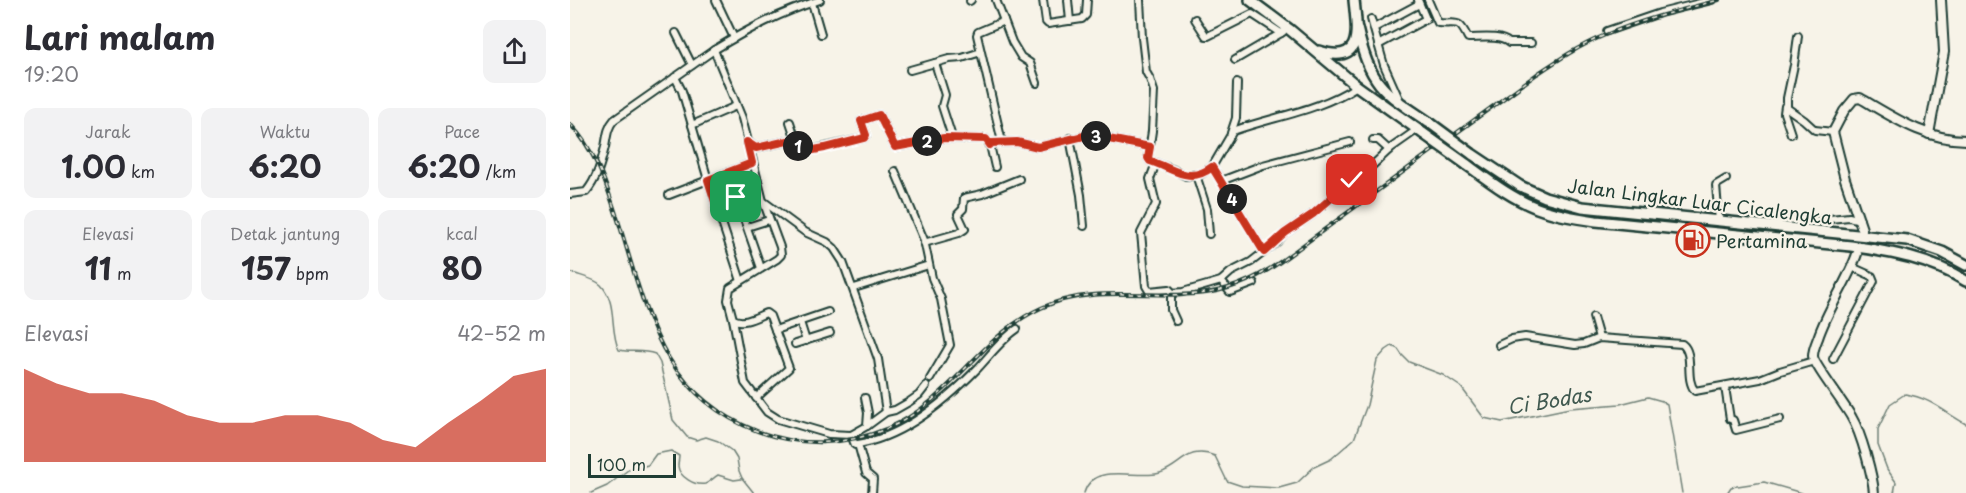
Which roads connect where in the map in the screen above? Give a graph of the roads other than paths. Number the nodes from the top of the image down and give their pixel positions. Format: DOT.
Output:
graph roads {
  1 [pos="716,0"];
  2 [pos="820,0"];
  3 [pos="996,0"];
  4 [pos="1043,0"];
  5 [pos="1068,0"];
  6 [pos="1087,0"];
  7 [pos="1140,0"];
  8 [pos="1250,0"];
  9 [pos="1353,0"];
  10 [pos="1428,0"];
  11 [pos="1712,0"];
  12 [pos="1941,0"];
  13 [pos="1418,2"];
  14 [pos="812,3"];
  15 [pos="1195,19"];
  16 [pos="1371,19"];
  17 [pos="1004,21"];
  18 [pos="1070,21"];
  19 [pos="1357,28"];
  20 [pos="1374,28"];
  21 [pos="1285,31"];
  22 [pos="1607,31"];
  23 [pos="676,33"];
  24 [pos="820,34"];
  25 [pos="1798,36"];
  26 [pos="734,38"];
  27 [pos="1531,43"];
  28 [pos="1378,45"];
  29 [pos="714,50"];
  30 [pos="1314,50"];
  31 [pos="981,52"];
  32 [pos="1235,60"];
  33 [pos="935,63"];
  34 [pos="692,65"];
  35 [pos="910,70"];
  36 [pos="675,77"];
  37 [pos="1236,82"];
  38 [pos="1037,83"];
  39 [pos="1357,86"];
  40 [pos="1402,104"];
  41 [pos="1786,105"];
  42 [pos="736,106"];
  43 [pos="790,122"];
  44 [pos="692,125"];
  45 [pos="1421,131"];
  46 [pos="1833,132"];
  47 [pos="1231,133"];
  48 [pos="1791,134"];
  49 [pos="1929,134"];
  50 [pos="795,137"];
  51 [pos="952,137"];
  52 [pos="1071,138"];
  53 [pos="1373,140"];
  54 [pos="1966,140"];
  55 [pos="747,142"];
  56 [pos="1002,142"];
  57 [pos="1350,142"];
  58 [pos="990,145"];
  59 [pos="1150,147"];
  60 [pos="1389,150"];
  61 [pos="752,163"];
  62 [pos="1156,163"];
  63 [pos="995,167"];
  64 [pos="1212,167"];
  65 [pos="895,171"];
  66 [pos="1196,175"];
  67 [pos="1019,179"];
  68 [pos="1726,179"];
  69 [pos="708,180"];
  70 [pos="1221,181"];
  71 [pos="573,194"];
  72 [pos="669,195"];
  73 [pos="763,201"];
  74 [pos="716,205"];
  75 [pos="769,220"];
  76 [pos="1860,220"];
  77 [pos="1719,222"];
  78 [pos="1084,226"];
  79 [pos="747,227"];
  80 [pos="1778,227"];
  81 [pos="1862,229"];
  82 [pos="1209,234"];
  83 [pos="924,243"];
  84 [pos="1264,252"];
  85 [pos="1857,254"];
  86 [pos="929,265"];
  87 [pos="1966,265"];
  88 [pos="1852,267"];
  89 [pos="761,268"];
  90 [pos="741,281"];
  91 [pos="1221,281"];
  92 [pos="1966,281"];
  93 [pos="1254,283"];
  94 [pos="854,288"];
  95 [pos="1172,293"];
  96 [pos="828,312"];
  97 [pos="1593,317"];
  98 [pos="733,319"];
  99 [pos="1176,321"];
  100 [pos="800,322"];
  101 [pos="1017,328"];
  102 [pos="775,330"];
  103 [pos="831,333"];
  104 [pos="1599,338"];
  105 [pos="806,341"];
  106 [pos="795,344"];
  107 [pos="1499,345"];
  108 [pos="1833,359"];
  109 [pos="1814,361"];
  110 [pos="930,379"];
  111 [pos="926,386"];
  112 [pos="1725,387"];
  113 [pos="756,398"];
  114 [pos="865,398"];
  115 [pos="886,412"];
  116 [pos="1780,419"];
  117 [pos="867,426"];
  118 [pos="851,435"];
  119 [pos="858,444"];
  120 [pos="872,493"];
  121 [pos="1874,493"];
  1 -- 26 [label="street"];
  2 -- 14 [label="street"];
  3 -- 17 [label="street"];
  4 -- 18 [label="street"];
  5 -- 18 [label="street"];
  6 -- 18 [label="street"];
  7 -- 59 [label="street"];
  8 -- 21 [label="highway, Jalan Lingkar Luar Cicalengka"];
  9 -- 19 [label="highway, Jalan Lingkar Luar Cicalengka"];
  10 -- 27 [label="street"];
  11 -- 22 [label="street"];
  12 -- 49 [label="street"];
  13 -- 20 [label="street"];
  13 -- 28 [label="street"];
  14 -- 24 [label="street"];
  14 -- 26 [label="street"];
  15 -- 21 [label="street"];
  16 -- 20 [label="street"];
  17 -- 31 [label="street"];
  17 -- 38 [label="street"];
  19 -- 30 [label="highway"];
  19 -- 40 [label="highway, Jalan Lingkar Luar Cicalengka"];
  20 -- 28 [label="street"];
  21 -- 30 [label="highway, Jalan Lingkar Luar Cicalengka"];
  21 -- 32 [label="street"];
  23 -- 34 [label="street"];
  25 -- 41 [label="street"];
  26 -- 29 [label="street"];
  28 -- 40 [label="street"];
  29 -- 34 [label="street"];
  29 -- 42 [label="street"];
  30 -- 39 [label="highway, Jalan Lingkar Luar Cicalengka"];
  31 -- 33 [label="street"];
  31 -- 56 [label="street"];
  33 -- 35 [label="street"];
  33 -- 51 [label="street"];
  34 -- 36 [label="street"];
  36 -- 44 [label="street"];
  36 -- 71 [label="street"];
  37 -- 47 [label="street"];
  39 -- 45 [label="highway, Jalan Lingkar Luar Cicalengka"];
  39 -- 47 [label="street"];
  40 -- 77 [label="highway, Jalan Lingkar Luar Cicalengka, bridge"];
  41 -- 46 [label="street"];
  41 -- 48 [label="street"];
  42 -- 44 [label="street"];
  42 -- 55 [label="street"];
  43 -- 50 [label="street"];
  44 -- 69 [label="street"];
  45 -- 60 [label="street"];
  45 -- 92 [label="highway, Jalan Lingkar Luar Cicalengka, bridge"];
  46 -- 49 [label="street"];
  46 -- 76 [label="street"];
  47 -- 64 [label="street"];
  49 -- 54 [label="street"];
  50 -- 51 [label="street"];
  50 -- 55 [label="street"];
  51 -- 58 [label="street"];
  52 -- 56 [label="street"];
  52 -- 59 [label="street"];
  52 -- 78 [label="street"];
  53 -- 60 [label="street"];
  55 -- 61 [label="street"];
  56 -- 58 [label="street"];
  57 -- 70 [label="street"];
  58 -- 63 [label="street"];
  59 -- 62 [label="street"];
  60 -- 84 [label="street"];
  61 -- 69 [label="street"];
  61 -- 73 [label="street"];
  62 -- 66 [label="street"];
  62 -- 95 [label="street"];
  64 -- 66 [label="street"];
  64 -- 70 [label="street"];
  65 -- 83 [label="street"];
  66 -- 82 [label="street"];
  67 -- 83 [label="street"];
  68 -- 77 [label="street"];
  69 -- 72 [label="street"];
  69 -- 74 [label="street"];
  70 -- 84 [label="street"];
  73 -- 75 [label="street"];
  73 -- 94 [label="street"];
  74 -- 79 [label="street"];
  74 -- 90 [label="street"];
  75 -- 79 [label="street"];
  75 -- 89 [label="street"];
  76 -- 80 [label="street"];
  76 -- 81 [label="street"];
  77 -- 80 [label="highway, Jalan Lingkar Luar Cicalengka"];
  79 -- 89 [label="street"];
  80 -- 87 [label="highway, Jalan Lingkar Luar Cicalengka"];
  83 -- 86 [label="street"];
  84 -- 91 [label="street"];
  85 -- 88 [label="street"];
  86 -- 94 [label="street"];
  86 -- 110 [label="street"];
  88 -- 108 [label="street"];
  88 -- 109 [label="street"];
  89 -- 90 [label="street"];
  90 -- 98 [label="street"];
  91 -- 93 [label="street"];
  91 -- 95 [label="street"];
  94 -- 115 [label="street"];
  95 -- 99 [label="street"];
  96 -- 100 [label="street"];
  97 -- 104 [label="street"];
  98 -- 102 [label="street"];
  98 -- 113 [label="street"];
  100 -- 102 [label="street"];
  100 -- 105 [label="street"];
  101 -- 119 [label="street"];
  102 -- 113 [label="street"];
  103 -- 105 [label="street"];
  104 -- 107 [label="street"];
  104 -- 112 [label="street"];
  105 -- 106 [label="street"];
  109 -- 112 [label="street"];
  109 -- 121 [label="street"];
  111 -- 115 [label="street"];
  112 -- 116 [label="street"];
  113 -- 118 [label="street"];
  114 -- 117 [label="street"];
  115 -- 117 [label="street"];
  117 -- 118 [label="street"];
  118 -- 119 [label="street"];
  119 -- 120 [label="street"];
}
